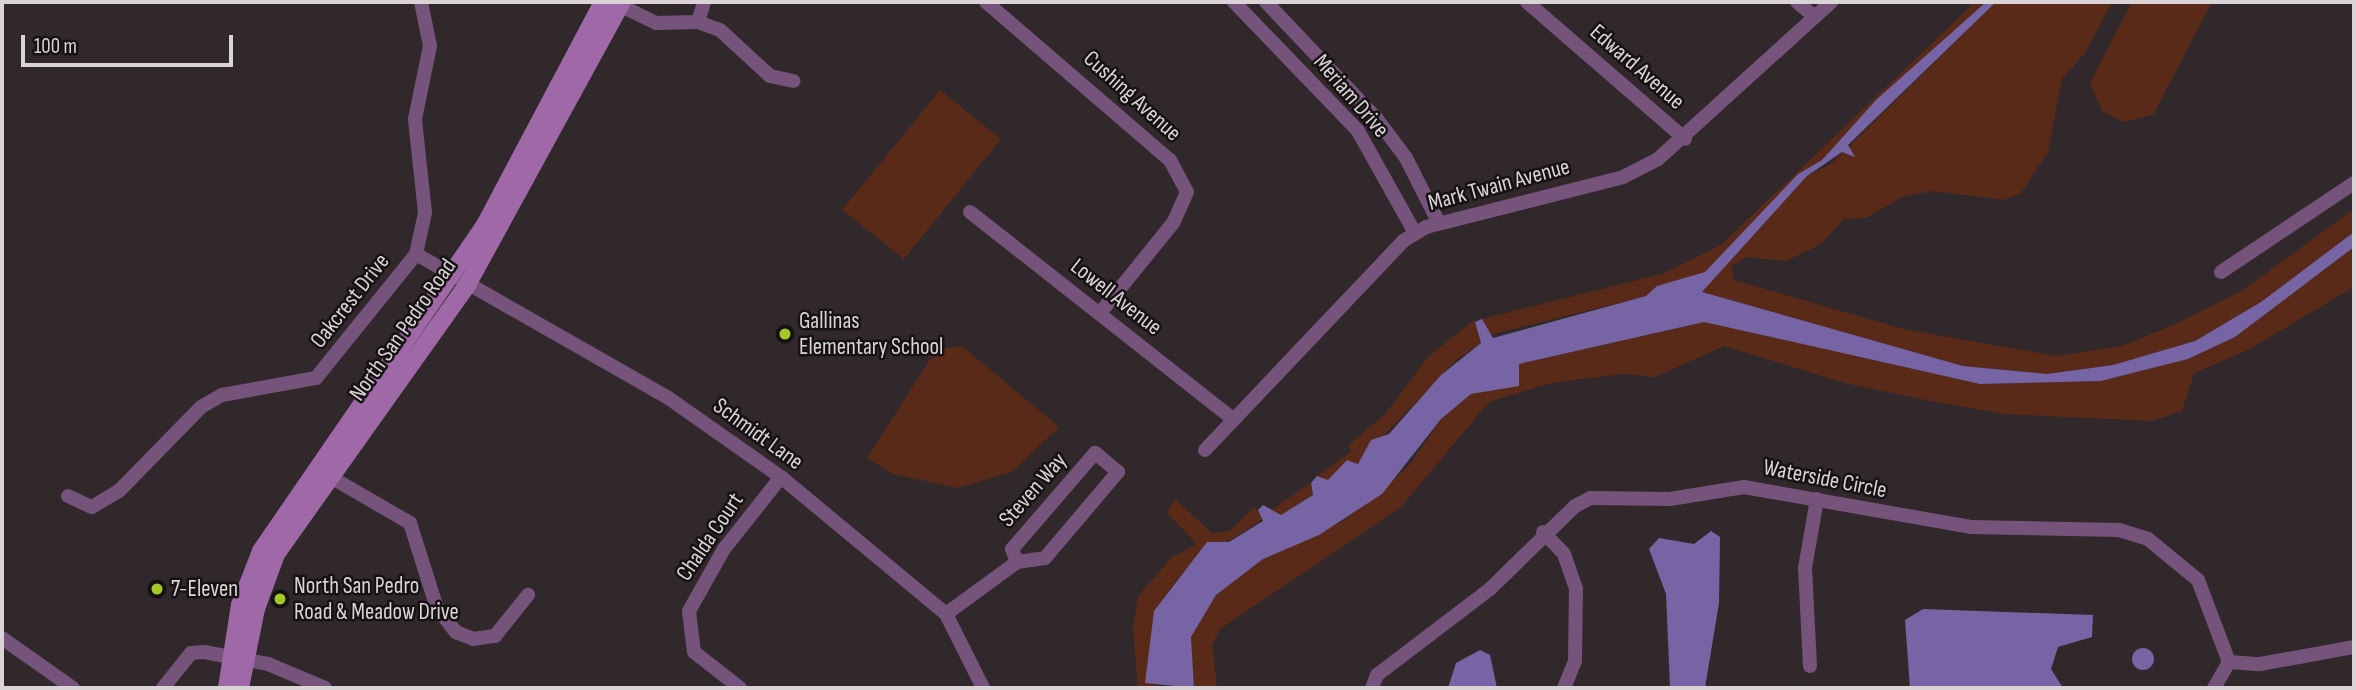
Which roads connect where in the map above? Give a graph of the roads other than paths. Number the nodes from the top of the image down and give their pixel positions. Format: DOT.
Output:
graph roads {
  1 [pos="421,2"];
  2 [pos="704,2"];
  3 [pos="986,2"];
  4 [pos="1234,2"];
  5 [pos="1261,2"];
  6 [pos="1266,2"];
  7 [pos="1527,2"];
  8 [pos="1797,2"];
  9 [pos="1831,2"];
  10 [pos="615,3"];
  11 [pos="1247,14"];
  12 [pos="1815,17"];
  13 [pos="698,22"];
  14 [pos="793,81"];
  15 [pos="1685,139"];
  16 [pos="2354,183"];
  17 [pos="970,212"];
  18 [pos="1439,223"];
  19 [pos="1415,233"];
  20 [pos="416,254"];
  21 [pos="2221,272"];
  22 [pos="460,281"];
  23 [pos="1101,312"];
  24 [pos="1233,418"];
  25 [pos="1205,450"];
  26 [pos="324,473"];
  27 [pos="781,477"];
  28 [pos="68,496"];
  29 [pos="1817,499"];
  30 [pos="1543,532"];
  31 [pos="1017,562"];
  32 [pos="528,595"];
  33 [pos="946,614"];
  34 [pos="2,638"];
  35 [pos="2354,648"];
  36 [pos="236,658"];
  37 [pos="2229,662"];
  38 [pos="1810,666"];
  39 [pos="73,688"];
  40 [pos="163,688"];
  41 [pos="227,688"];
  42 [pos="240,688"];
  43 [pos="325,688"];
  44 [pos="740,688"];
  45 [pos="983,688"];
  46 [pos="1372,688"];
  47 [pos="1564,688"];
  48 [pos="2214,688"];
  1 -- 20 [label="street, Oakcrest Drive"];
  2 -- 13 [label="street"];
  3 -- 23 [label="street, Cushing Avenue"];
  4 -- 11 [label="street, Meriam Drive"];
  5 -- 11 [label="street"];
  6 -- 18 [label="street, Meriam Drive"];
  7 -- 15 [label="street, Edward Avenue"];
  8 -- 12 [label="street"];
  9 -- 12 [label="street, Mark Twain Avenue"];
  10 -- 13 [label="street"];
  10 -- 22 [label="main road, North San Pedro Road"];
  11 -- 19 [label="street, Meriam Drive"];
  12 -- 15 [label="street, Mark Twain Avenue"];
  13 -- 14 [label="street"];
  15 -- 18 [label="street, Mark Twain Avenue"];
  16 -- 21 [label="street"];
  17 -- 23 [label="street, Lowell Avenue"];
  18 -- 19 [label="street, Mark Twain Avenue"];
  19 -- 24 [label="street, Mark Twain Avenue"];
  20 -- 22 [label="street, Schmidt Lane"];
  20 -- 28 [label="street, Oakcrest Drive"];
  22 -- 26 [label="main road, North San Pedro Road"];
  22 -- 27 [label="street, Schmidt Lane"];
  23 -- 24 [label="street, Lowell Avenue"];
  24 -- 25 [label="street, Mark Twain Avenue"];
  26 -- 32 [label="street"];
  26 -- 36 [label="main road, North San Pedro Road"];
  27 -- 33 [label="street, Schmidt Lane"];
  27 -- 44 [label="street, Chalda Court"];
  29 -- 30 [label="street, Waterside Circle"];
  29 -- 37 [label="street, Waterside Circle"];
  29 -- 38 [label="street"];
  30 -- 46 [label="street, Waterside Circle"];
  30 -- 47 [label="street"];
  31 -- 31 [label="street, Steven Way"];
  31 -- 33 [label="street, Steven Way"];
  33 -- 45 [label="street, Schmidt Lane"];
  34 -- 39 [label="street"];
  35 -- 37 [label="street"];
  36 -- 40 [label="street"];
  36 -- 41 [label="main road, North San Pedro Road"];
  36 -- 42 [label="main road, North San Pedro Road"];
  36 -- 43 [label="street"];
  37 -- 48 [label="street"];
}
